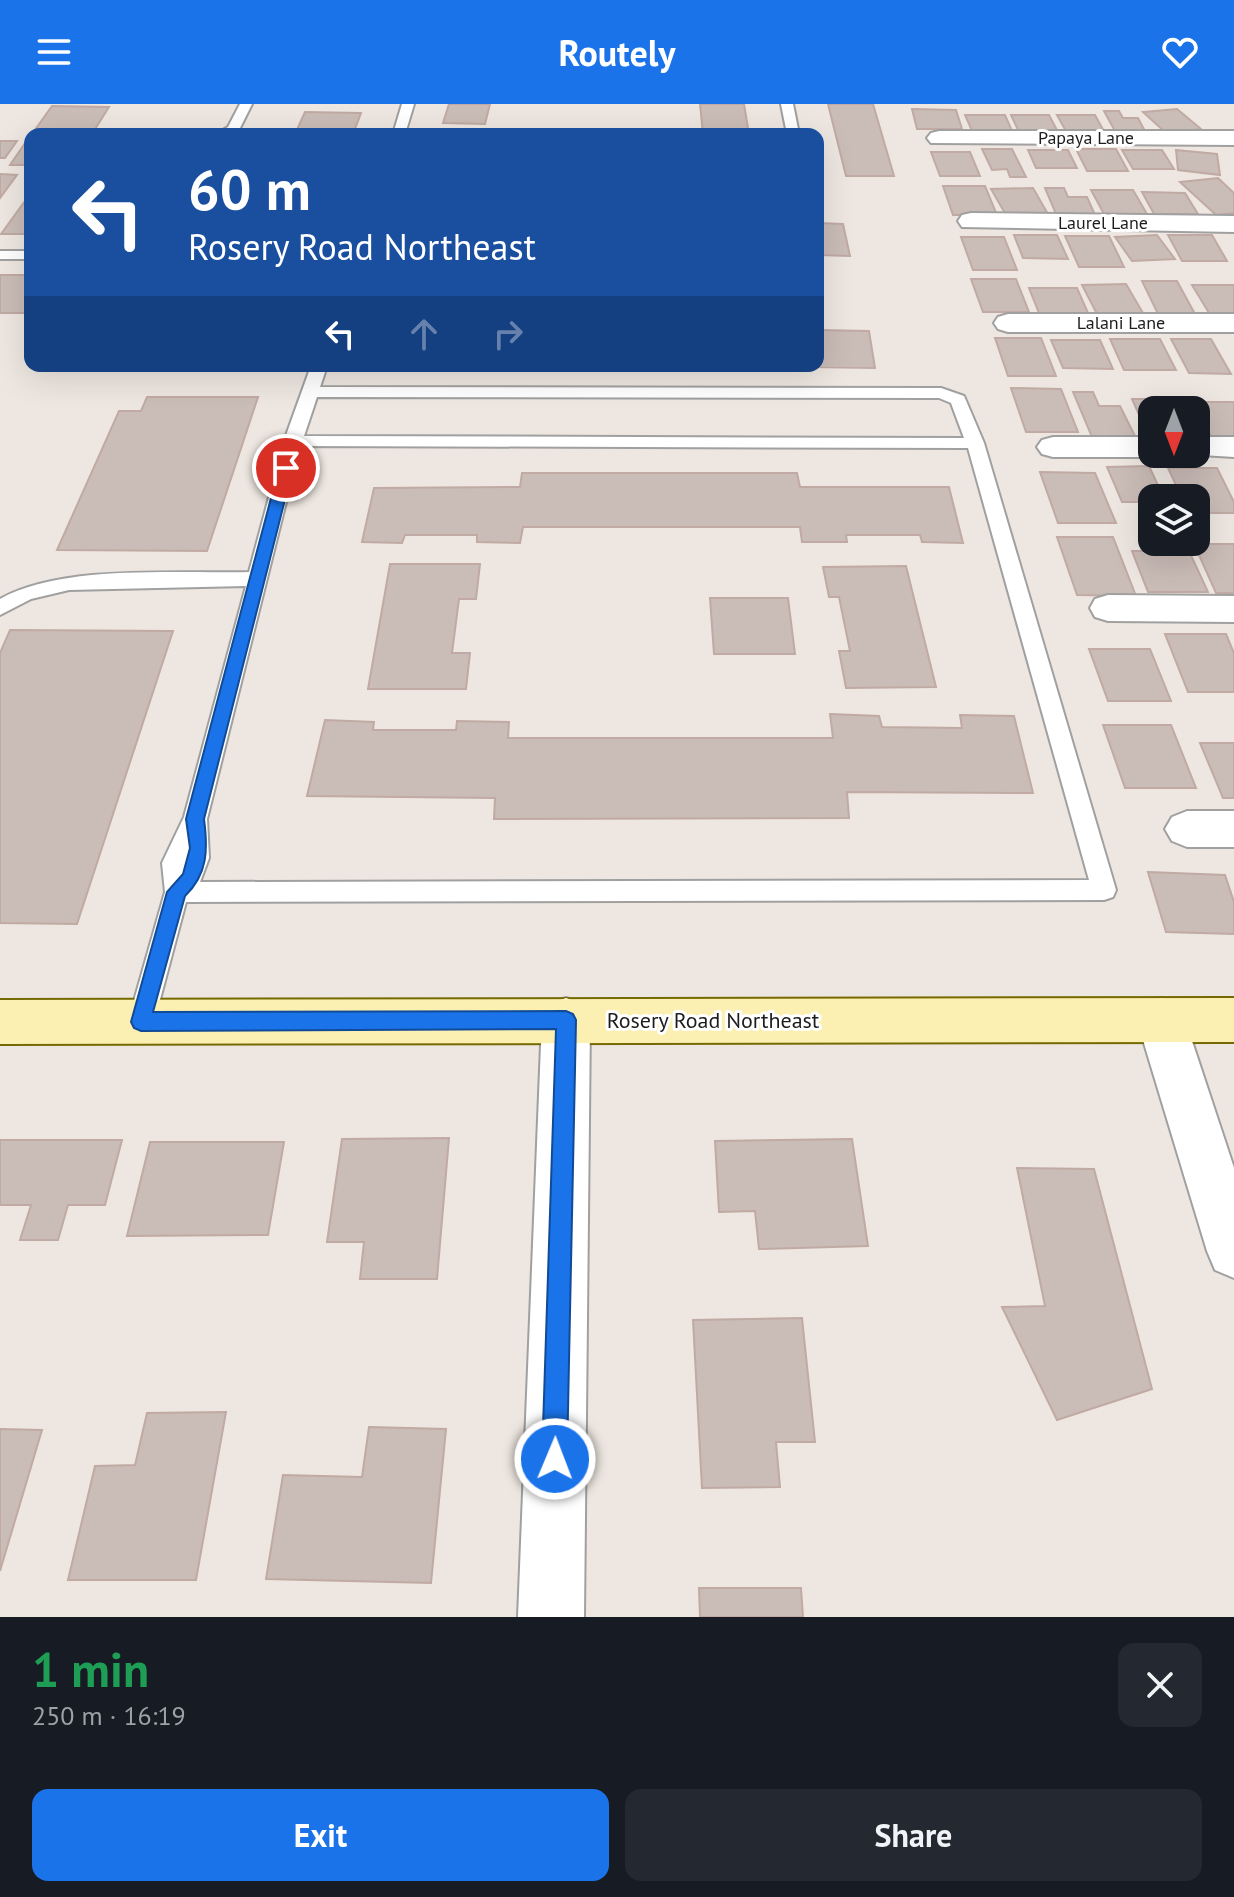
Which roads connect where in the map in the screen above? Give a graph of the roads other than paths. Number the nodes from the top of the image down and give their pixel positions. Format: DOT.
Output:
graph roads {
  1 [pos="246,104"];
  2 [pos="408,104"];
  3 [pos="787,104"];
  4 [pos="1204,115"];
  5 [pos="234,128"];
  6 [pos="401,128"];
  7 [pos="792,128"];
  8 [pos="939,138"];
  9 [pos="1226,138"];
  10 [pos="1234,162"];
  11 [pos="971,221"];
  12 [pos="1234,224"];
  13 [pos="0,255"];
  14 [pos="24,255"];
  15 [pos="1008,323"];
  16 [pos="1234,323"];
  17 [pos="317,372"];
  18 [pos="311,392"];
  19 [pos="293,441"];
  20 [pos="975,443"];
  21 [pos="1053,447"];
  22 [pos="1138,447"];
  23 [pos="1210,447"];
  24 [pos="1234,447"];
  25 [pos="258,579"];
  26 [pos="0,608"];
  27 [pos="1108,608"];
  28 [pos="1234,609"];
  29 [pos="1187,829"];
  30 [pos="1234,829"];
  31 [pos="177,892"];
  32 [pos="566,1020"];
  33 [pos="1161,1020"];
  34 [pos="1234,1020"];
  35 [pos="0,1022"];
  36 [pos="141,1022"];
  37 [pos="1234,1251"];
  38 [pos="551,1617"];
  1 -- 5 [label="lane"];
  2 -- 6 [label="lane"];
  3 -- 7 [label="lane"];
  4 -- 9 [label="street"];
  8 -- 9 [label="street, Papaya Lane"];
  9 -- 10 [label="street"];
  11 -- 12 [label="street, Laurel Lane"];
  13 -- 14 [label="lane"];
  15 -- 16 [label="street, Lalani Lane"];
  17 -- 18 [label="lane"];
  18 -- 19 [label="lane"];
  18 -- 20 [label="lane"];
  19 -- 20 [label="lane"];
  19 -- 25 [label="lane"];
  20 -- 31 [label="lane"];
  21 -- 22 [label="street"];
  23 -- 24 [label="street"];
  25 -- 26 [label="lane"];
  25 -- 31 [label="lane"];
  27 -- 28 [label="street"];
  29 -- 30 [label="street"];
  31 -- 36 [label="lane"];
  32 -- 33 [label="street, Rosery Road Northeast"];
  32 -- 36 [label="street, Rosery Road Northeast"];
  32 -- 38 [label="street"];
  33 -- 34 [label="street, Rosery Road Northeast"];
  33 -- 37 [label="street"];
  35 -- 36 [label="street, Rosery Road Northeast"];
}
